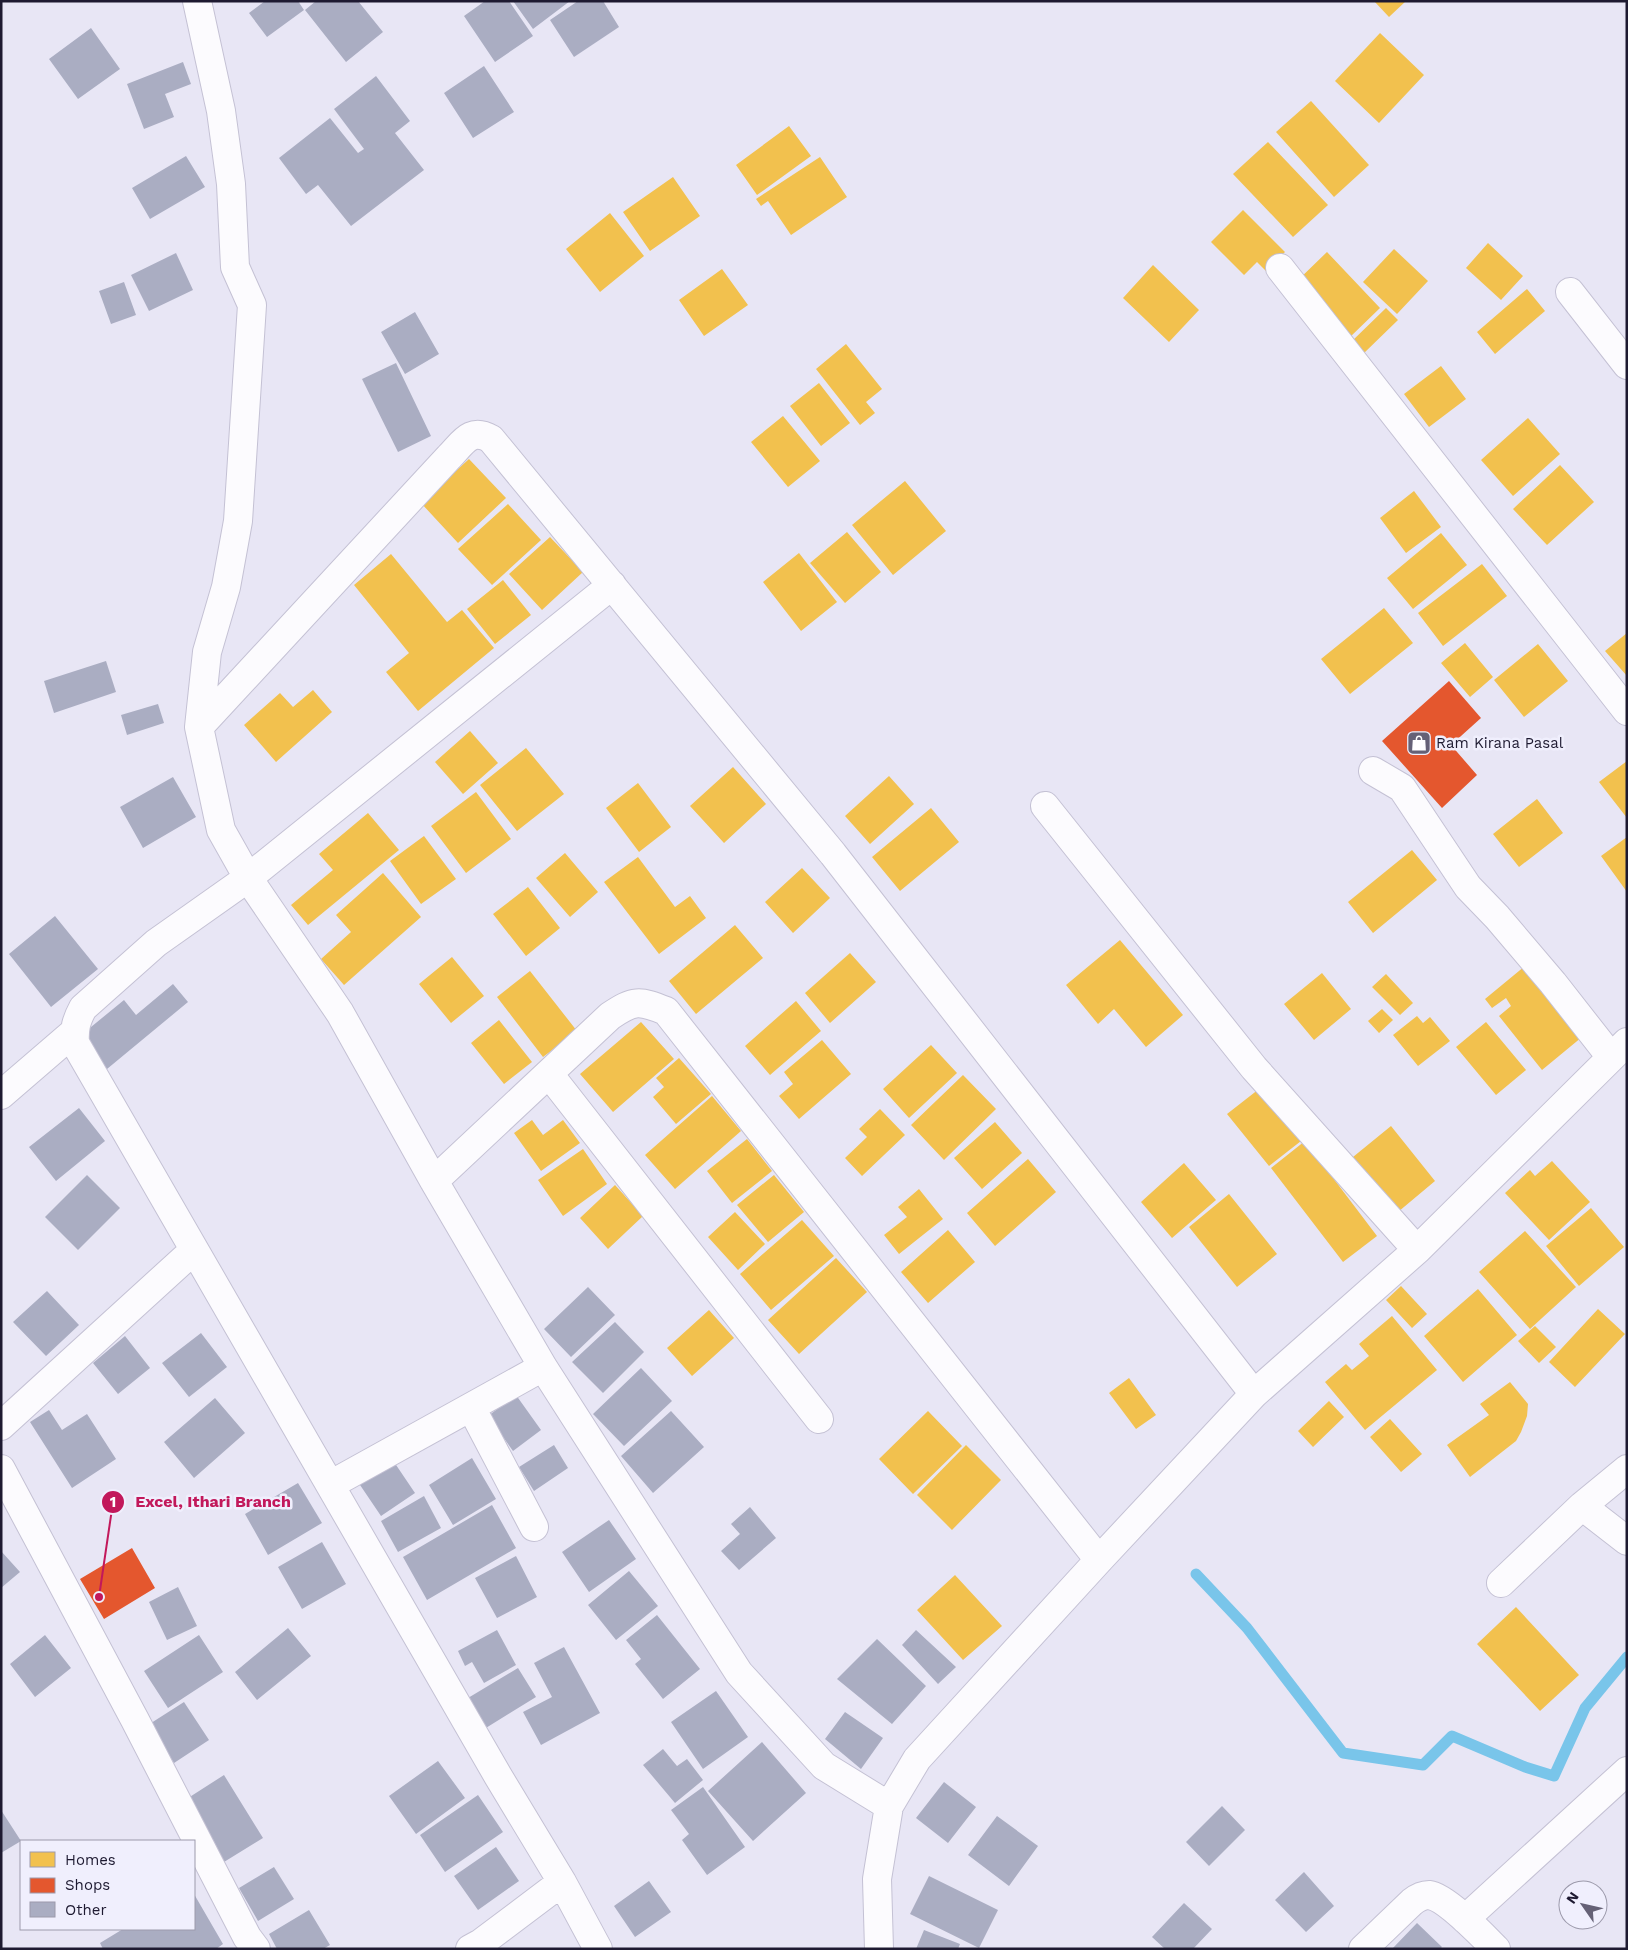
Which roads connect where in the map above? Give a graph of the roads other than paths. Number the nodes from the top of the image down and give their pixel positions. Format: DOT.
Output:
graph roads {
  1 [pos="197,1"];
  2 [pos="1280,268"];
  3 [pos="1570,292"];
  4 [pos="1627,365"];
  5 [pos="612,585"];
  6 [pos="1627,710"];
  7 [pos="199,727"];
  8 [pos="1373,771"];
  9 [pos="1045,806"];
  10 [pos="248,878"];
  11 [pos="74,1032"];
  12 [pos="1619,1050"];
  13 [pos="549,1074"];
  14 [pos="1,1095"];
  15 [pos="434,1181"];
  16 [pos="194,1250"];
  17 [pos="1417,1250"];
  18 [pos="543,1367"];
  19 [pos="1254,1394"];
  20 [pos="471,1407"];
  21 [pos="819,1419"];
  22 [pos="1,1426"];
  23 [pos="1,1469"];
  24 [pos="1627,1469"];
  25 [pos="330,1485"];
  26 [pos="1582,1506"];
  27 [pos="534,1527"];
  28 [pos="1627,1541"];
  29 [pos="1099,1560"];
  30 [pos="1501,1583"];
  31 [pos="1627,1771"];
  32 [pos="889,1806"];
  33 [pos="562,1882"];
  34 [pos="1465,1919"];
  35 [pos="256,1949"];
  36 [pos="470,1949"];
  37 [pos="598,1949"];
  38 [pos="879,1949"];
  39 [pos="1364,1949"];
  40 [pos="1496,1949"];
  1 -- 7 [label="street"];
  2 -- 6 [label="street"];
  3 -- 4 [label="street"];
  5 -- 7 [label="street"];
  5 -- 10 [label="street"];
  5 -- 19 [label="street"];
  7 -- 10 [label="street"];
  8 -- 12 [label="street"];
  9 -- 17 [label="street"];
  10 -- 11 [label="street"];
  10 -- 15 [label="street"];
  11 -- 14 [label="street"];
  11 -- 16 [label="street"];
  12 -- 17 [label="street"];
  13 -- 15 [label="street"];
  13 -- 21 [label="street"];
  13 -- 29 [label="street"];
  15 -- 18 [label="street"];
  16 -- 22 [label="street"];
  16 -- 25 [label="street"];
  17 -- 19 [label="street"];
  18 -- 20 [label="street"];
  18 -- 32 [label="street"];
  19 -- 29 [label="street"];
  20 -- 25 [label="street"];
  20 -- 27 [label="street"];
  23 -- 35 [label="street"];
  24 -- 26 [label="street"];
  25 -- 33 [label="street"];
  26 -- 28 [label="street"];
  26 -- 30 [label="street"];
  29 -- 32 [label="street"];
  31 -- 34 [label="street"];
  32 -- 38 [label="street"];
  33 -- 36 [label="street"];
  33 -- 37 [label="street"];
  34 -- 39 [label="street"];
  34 -- 40 [label="street"];
}
